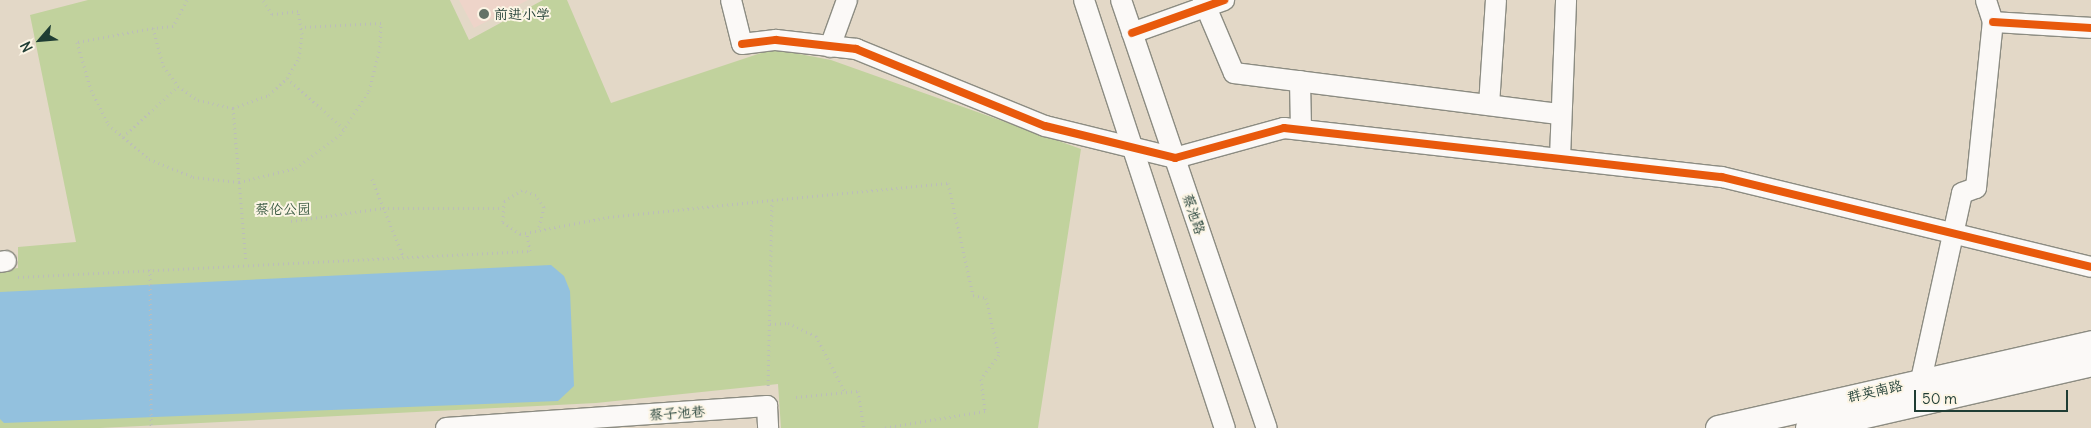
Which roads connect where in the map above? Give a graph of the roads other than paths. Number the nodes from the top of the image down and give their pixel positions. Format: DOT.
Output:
graph roads {
  1 [pos="731,0"];
  2 [pos="847,0"];
  3 [pos="1084,0"];
  4 [pos="1121,0"];
  5 [pos="1224,0"];
  6 [pos="1496,0"];
  7 [pos="1566,0"];
  8 [pos="1986,0"];
  9 [pos="1204,3"];
  10 [pos="1993,22"];
  11 [pos="2091,28"];
  12 [pos="1132,33"];
  13 [pos="830,47"];
  14 [pos="1300,81"];
  15 [pos="1489,105"];
  16 [pos="1558,114"];
  17 [pos="1301,129"];
  18 [pos="1137,149"];
  19 [pos="1175,158"];
  20 [pos="1560,158"];
  21 [pos="1955,234"];
  22 [pos="2091,267"];
  23 [pos="2091,344"];
  24 [pos="2091,363"];
  25 [pos="1921,380"];
  26 [pos="1269,424"];
  27 [pos="446,428"];
  28 [pos="768,428"];
  29 [pos="1225,428"];
  30 [pos="1718,428"];
  31 [pos="1808,428"];
  1 -- 13 [label="street"];
  2 -- 13 [label="street"];
  3 -- 18 [label="street"];
  4 -- 12 [label="street, 蔡池路"];
  5 -- 9 [label="street"];
  6 -- 15 [label="street"];
  7 -- 16 [label="street"];
  8 -- 10 [label="street"];
  9 -- 12 [label="street"];
  9 -- 14 [label="street"];
  10 -- 11 [label="street"];
  10 -- 21 [label="street"];
  12 -- 19 [label="street, 蔡池路"];
  13 -- 18 [label="street"];
  14 -- 15 [label="street"];
  14 -- 17 [label="street"];
  15 -- 16 [label="street"];
  16 -- 20 [label="street"];
  17 -- 19 [label="street"];
  17 -- 20 [label="street"];
  18 -- 19 [label="street"];
  18 -- 29 [label="street"];
  19 -- 26 [label="street, 蔡池路"];
  20 -- 21 [label="street"];
  21 -- 22 [label="street"];
  21 -- 25 [label="street"];
  23 -- 25 [label="main road, 群英南路"];
  24 -- 31 [label="main road, 群英南路"];
  25 -- 30 [label="main road, 群英南路"];
  27 -- 28 [label="street, 蔡子池巷"];
}
